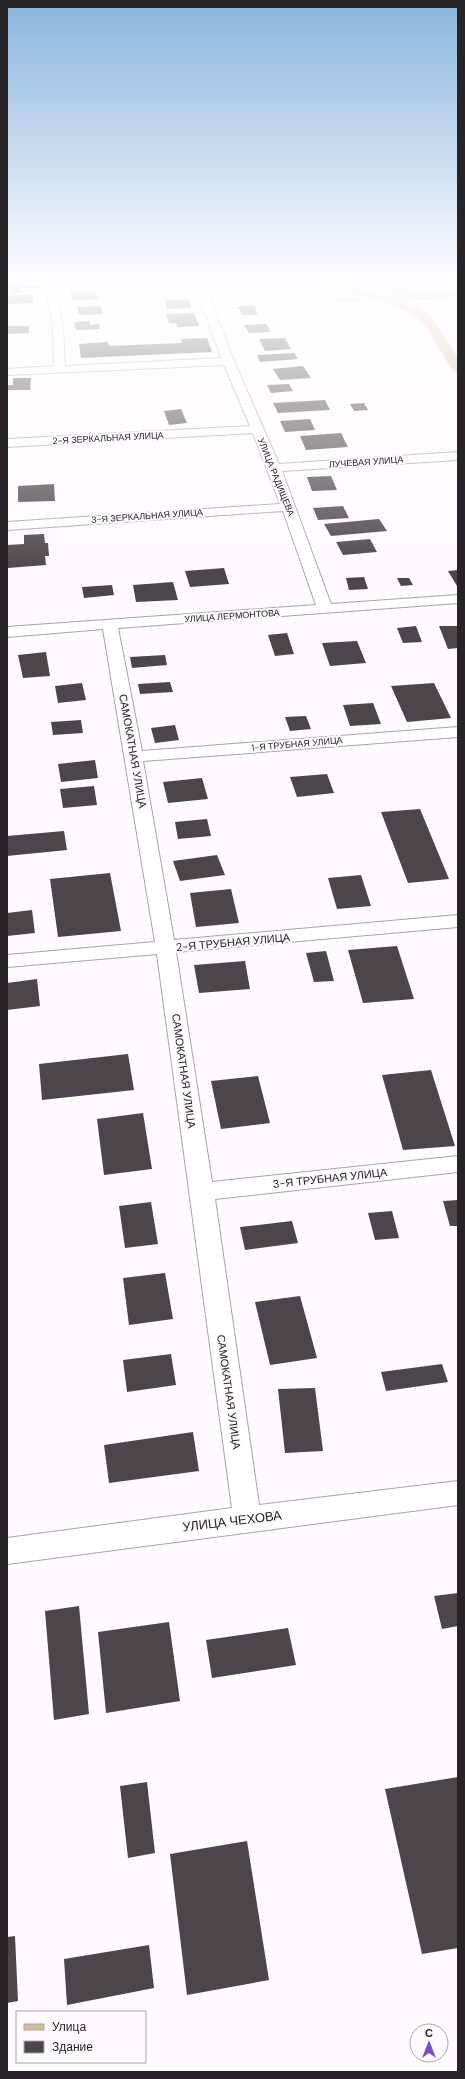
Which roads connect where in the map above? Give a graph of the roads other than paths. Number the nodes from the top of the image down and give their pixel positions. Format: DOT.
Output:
graph roads {
  1 [pos="236,380"];
  2 [pos="256,429"];
  3 [pos="7,443"];
  4 [pos="458,456"];
  5 [pos="274,468"];
  6 [pos="288,507"];
  7 [pos="7,526"];
  8 [pos="458,599"];
  9 [pos="325,608"];
  10 [pos="110,625"];
  11 [pos="7,632"];
  12 [pos="458,732"];
  13 [pos="135,757"];
  14 [pos="458,921"];
  15 [pos="167,948"];
  16 [pos="7,961"];
  17 [pos="458,1164"];
  18 [pos="202,1192"];
  19 [pos="458,1493"];
  20 [pos="247,1519"];
  21 [pos="7,1551"];
  1 -- 2 [label="street, УЛИЦА РАДИЩЕВА"];
  2 -- 3 [label="street, 2-Я ЗЕРКАЛЬНАЯ УЛИЦА"];
  2 -- 5 [label="street, УЛИЦА РАДИЩЕВА"];
  4 -- 5 [label="street, ЛУЧЕВАЯ УЛИЦА"];
  5 -- 6 [label="street, УЛИЦА РАДИЩЕВА"];
  6 -- 7 [label="street, 3-Я ЗЕРКАЛЬНАЯ УЛИЦА"];
  6 -- 9 [label="street, УЛИЦА РАДИЩЕВА"];
  8 -- 9 [label="street, УЛИЦА ЛЕРМОНТОВА"];
  9 -- 10 [label="street, УЛИЦА ЛЕРМОНТОВА"];
  10 -- 11 [label="street, УЛИЦА ЛЕРМОНТОВА"];
  10 -- 13 [label="street, САМОКАТНАЯ УЛИЦА"];
  12 -- 13 [label="street, 1-Я ТРУБНАЯ УЛИЦА"];
  13 -- 15 [label="street, САМОКАТНАЯ УЛИЦА"];
  14 -- 15 [label="street, 2-Я ТРУБНАЯ УЛИЦА"];
  15 -- 16 [label="street, 2-Я ТРУБНАЯ УЛИЦА"];
  15 -- 18 [label="street, САМОКАТНАЯ УЛИЦА"];
  17 -- 18 [label="street, 3-Я ТРУБНАЯ УЛИЦА"];
  18 -- 20 [label="street, САМОКАТНАЯ УЛИЦА"];
  19 -- 20 [label="street, УЛИЦА ЧЕХОВА"];
  20 -- 21 [label="street, УЛИЦА ЧЕХОВА"];
}
